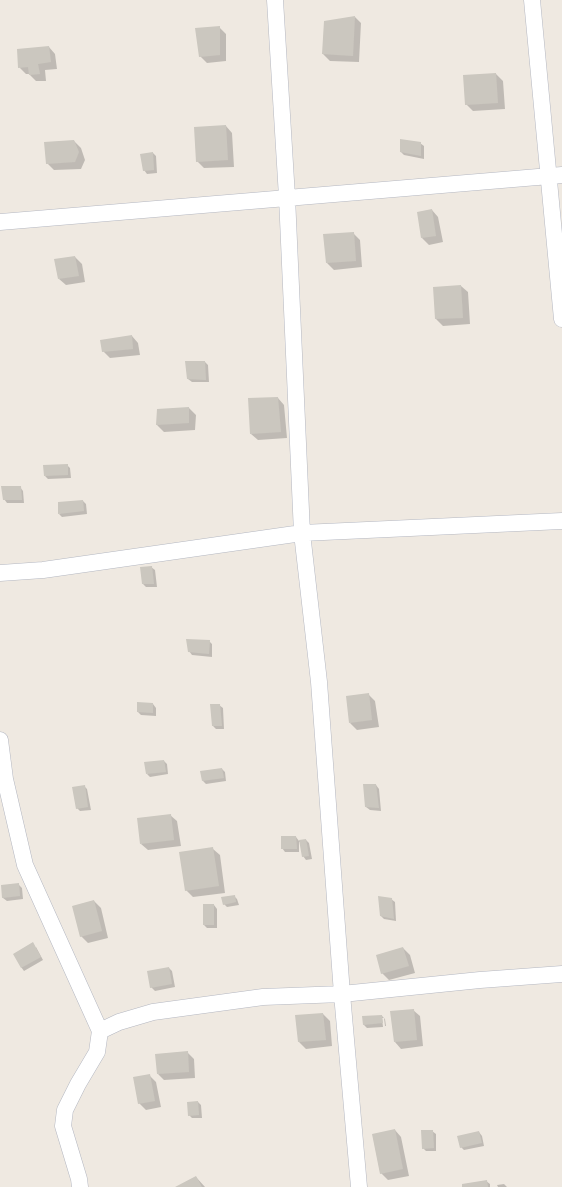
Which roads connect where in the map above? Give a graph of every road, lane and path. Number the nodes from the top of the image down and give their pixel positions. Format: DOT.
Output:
graph roads {
  1 [pos="275,0"];
  2 [pos="532,0"];
  3 [pos="555,176"];
  4 [pos="287,197"];
  5 [pos="0,222"];
  6 [pos="562,319"];
  7 [pos="562,521"];
  8 [pos="302,533"];
  9 [pos="0,573"];
  10 [pos="0,740"];
  11 [pos="562,974"];
  12 [pos="342,994"];
  13 [pos="100,1031"];
  14 [pos="80,1187"];
  15 [pos="359,1187"];
  1 -- 4 [label="street"];
  2 -- 3 [label="street"];
  3 -- 4 [label="street"];
  3 -- 6 [label="street"];
  4 -- 5 [label="street"];
  4 -- 8 [label="street"];
  7 -- 8 [label="street"];
  8 -- 9 [label="street"];
  8 -- 12 [label="street"];
  10 -- 13 [label="street"];
  11 -- 12 [label="street"];
  12 -- 13 [label="street"];
  12 -- 15 [label="street"];
  13 -- 14 [label="street"];
}
